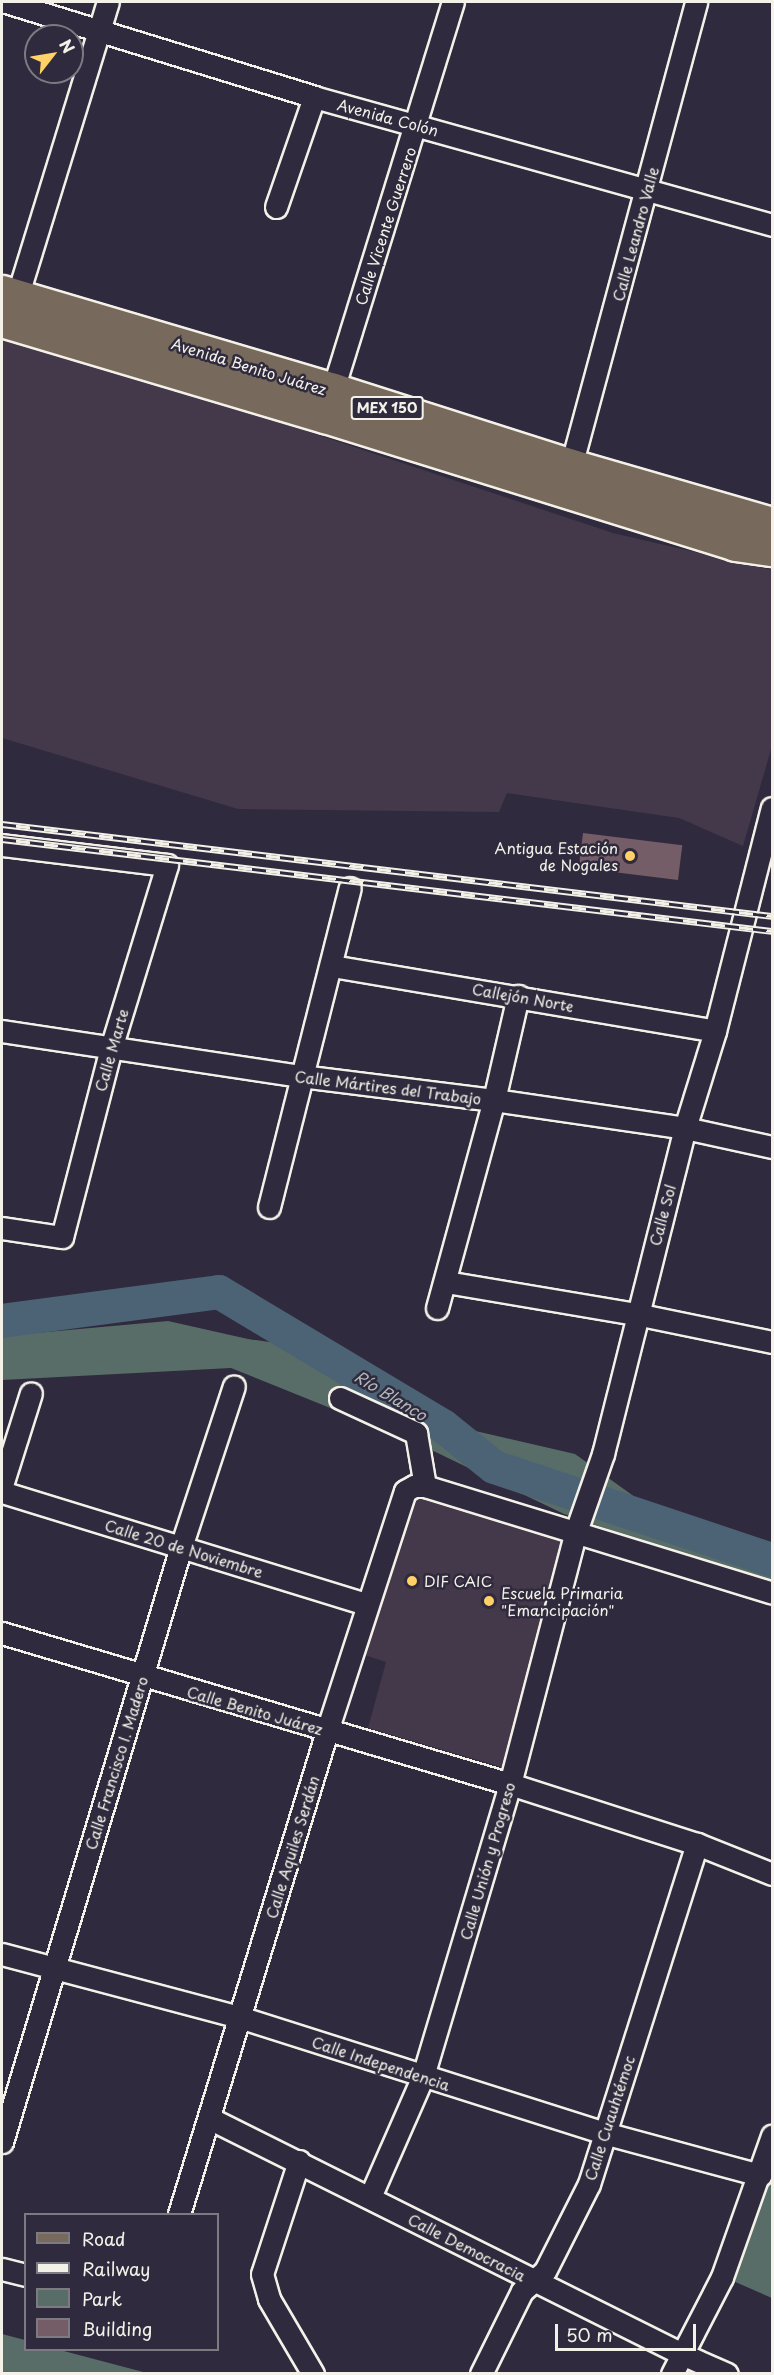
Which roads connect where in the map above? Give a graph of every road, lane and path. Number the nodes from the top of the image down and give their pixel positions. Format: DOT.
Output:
graph roads {
  1 [pos="6,2"];
  2 [pos="108,2"];
  3 [pos="453,2"];
  4 [pos="696,2"];
  5 [pos="99,30"];
  6 [pos="314,97"];
  7 [pos="417,125"];
  8 [pos="647,191"];
  9 [pos="276,207"];
  10 [pos="772,225"];
  11 [pos="8,308"];
  12 [pos="329,403"];
  13 [pos="571,466"];
  14 [pos="772,524"];
  15 [pos="772,549"];
  16 [pos="772,807"];
  17 [pos="2,845"];
  18 [pos="764,875"];
  19 [pos="350,888"];
  20 [pos="332,966"];
  21 [pos="518,996"];
  22 [pos="2,1031"];
  23 [pos="715,1031"];
  24 [pos="111,1048"];
  25 [pos="301,1076"];
  26 [pos="494,1100"];
  27 [pos="685,1128"];
  28 [pos="772,1148"];
  29 [pos="269,1207"];
  30 [pos="2,1227"];
  31 [pos="446,1281"];
  32 [pos="437,1308"];
  33 [pos="636,1314"];
  34 [pos="772,1342"];
  35 [pos="234,1386"];
  36 [pos="32,1392"];
  37 [pos="340,1398"];
  38 [pos="2,1485"];
  39 [pos="419,1486"];
  40 [pos="2,1492"];
  41 [pos="578,1526"];
  42 [pos="181,1547"];
  43 [pos="772,1593"];
  44 [pos="367,1604"];
  45 [pos="2,1633"];
  46 [pos="142,1677"];
  47 [pos="327,1731"];
  48 [pos="510,1784"];
  49 [pos="697,1844"];
  50 [pos="772,1874"];
  51 [pos="2,1954"];
  52 [pos="54,1970"];
  53 [pos="239,2017"];
  54 [pos="423,2076"];
  55 [pos="209,2118"];
  56 [pos="604,2133"];
  57 [pos="772,2136"];
  58 [pos="2,2142"];
  59 [pos="299,2162"];
  60 [pos="760,2175"];
  61 [pos="370,2197"];
  62 [pos="179,2213"];
  63 [pos="2,2268"];
  64 [pos="24,2275"];
  65 [pos="533,2280"];
  66 [pos="682,2354"];
  67 [pos="313,2373"];
  68 [pos="481,2373"];
  69 [pos="672,2373"];
  70 [pos="727,2373"];
  1 -- 5 [label="street, Avenida Colón"];
  2 -- 5 [label="street"];
  3 -- 7 [label="street, Calle Vicente Guerrero"];
  4 -- 8 [label="street, Calle Leandro Valle"];
  5 -- 6 [label="street, Avenida Colón"];
  5 -- 11 [label="street"];
  6 -- 7 [label="street, Avenida Colón"];
  6 -- 9 [label="street"];
  7 -- 8 [label="street, Avenida Colón"];
  7 -- 12 [label="street, Calle Vicente Guerrero"];
  8 -- 10 [label="street, Avenida Colón"];
  8 -- 13 [label="street, Calle Leandro Valle"];
  11 -- 12 [label="main road, Avenida Benito Juárez / MEX 150"];
  12 -- 13 [label="main road, Avenida Benito Juárez / MEX 150"];
  12 -- 15 [label="main road, Avenida Benito Juárez / MEX 150"];
  13 -- 14 [label="main road, Avenida Benito Juárez / MEX 150"];
  16 -- 18 [label="street, Calle Sol"];
  17 -- 24 [label="street, Calle Marte"];
  18 -- 23 [label="street, Calle Sol"];
  19 -- 20 [label="street"];
  20 -- 21 [label="street, Callejón Norte"];
  20 -- 25 [label="street"];
  21 -- 23 [label="street, Callejón Norte"];
  21 -- 26 [label="street"];
  22 -- 24 [label="street, Calle Mártires del Trabajo"];
  23 -- 27 [label="street, Calle Sol"];
  24 -- 25 [label="street, Calle Mártires del Trabajo"];
  24 -- 30 [label="street, Calle Marte"];
  25 -- 26 [label="street, Calle Mártires del Trabajo"];
  25 -- 29 [label="street"];
  26 -- 27 [label="street, Calle Mártires del Trabajo"];
  26 -- 31 [label="street"];
  27 -- 28 [label="street, Calle Mártires del Trabajo"];
  27 -- 33 [label="street, Calle Sol"];
  31 -- 32 [label="street"];
  31 -- 33 [label="street"];
  33 -- 34 [label="street"];
  33 -- 41 [label="street, Calle Sol"];
  35 -- 42 [label="street, Calle Francisco I. Madero"];
  36 -- 38 [label="street"];
  37 -- 39 [label="street"];
  39 -- 41 [label="street"];
  39 -- 44 [label="street, Calle Aquiles Serdán"];
  40 -- 42 [label="street, Calle 20 de Noviembre"];
  41 -- 43 [label="street"];
  41 -- 48 [label="street, Calle Unión y Progreso"];
  42 -- 44 [label="street, Calle 20 de Noviembre"];
  42 -- 46 [label="street, Calle Francisco I. Madero"];
  44 -- 47 [label="street, Calle Aquiles Serdán"];
  45 -- 46 [label="street, Calle Benito Juárez"];
  46 -- 47 [label="street, Calle Benito Juárez"];
  46 -- 52 [label="street, Calle Francisco I. Madero"];
  47 -- 48 [label="street, Calle Benito Juárez"];
  47 -- 53 [label="street, Calle Aquiles Serdán"];
  48 -- 49 [label="street, Calle Benito Juárez"];
  48 -- 54 [label="street, Calle Unión y Progreso"];
  49 -- 50 [label="street, Calle Benito Juárez"];
  49 -- 56 [label="street, Calle Cuauhtémoc"];
  51 -- 52 [label="street, Calle Independencia"];
  52 -- 53 [label="street, Calle Independencia"];
  52 -- 58 [label="street, Calle Francisco I. Madero"];
  53 -- 54 [label="street, Calle Independencia"];
  53 -- 55 [label="street, Calle Aquiles Serdán"];
  54 -- 56 [label="street, Calle Independencia"];
  54 -- 61 [label="street, Calle Unión y Progreso"];
  55 -- 59 [label="street, Calle Democracia"];
  55 -- 62 [label="street, Calle Aquiles Serdán"];
  56 -- 60 [label="street, Calle Independencia"];
  56 -- 65 [label="street, Calle Cuauhtémoc"];
  57 -- 60 [label="street"];
  59 -- 61 [label="street, Calle Democracia"];
  59 -- 67 [label="street"];
  60 -- 66 [label="street"];
  61 -- 65 [label="street, Calle Democracia"];
  63 -- 64 [label="street"];
  65 -- 66 [label="street, Calle Democracia"];
  65 -- 68 [label="street, Calle Cuauhtémoc"];
  66 -- 69 [label="street"];
  66 -- 70 [label="street, Calle Democracia"];
}
